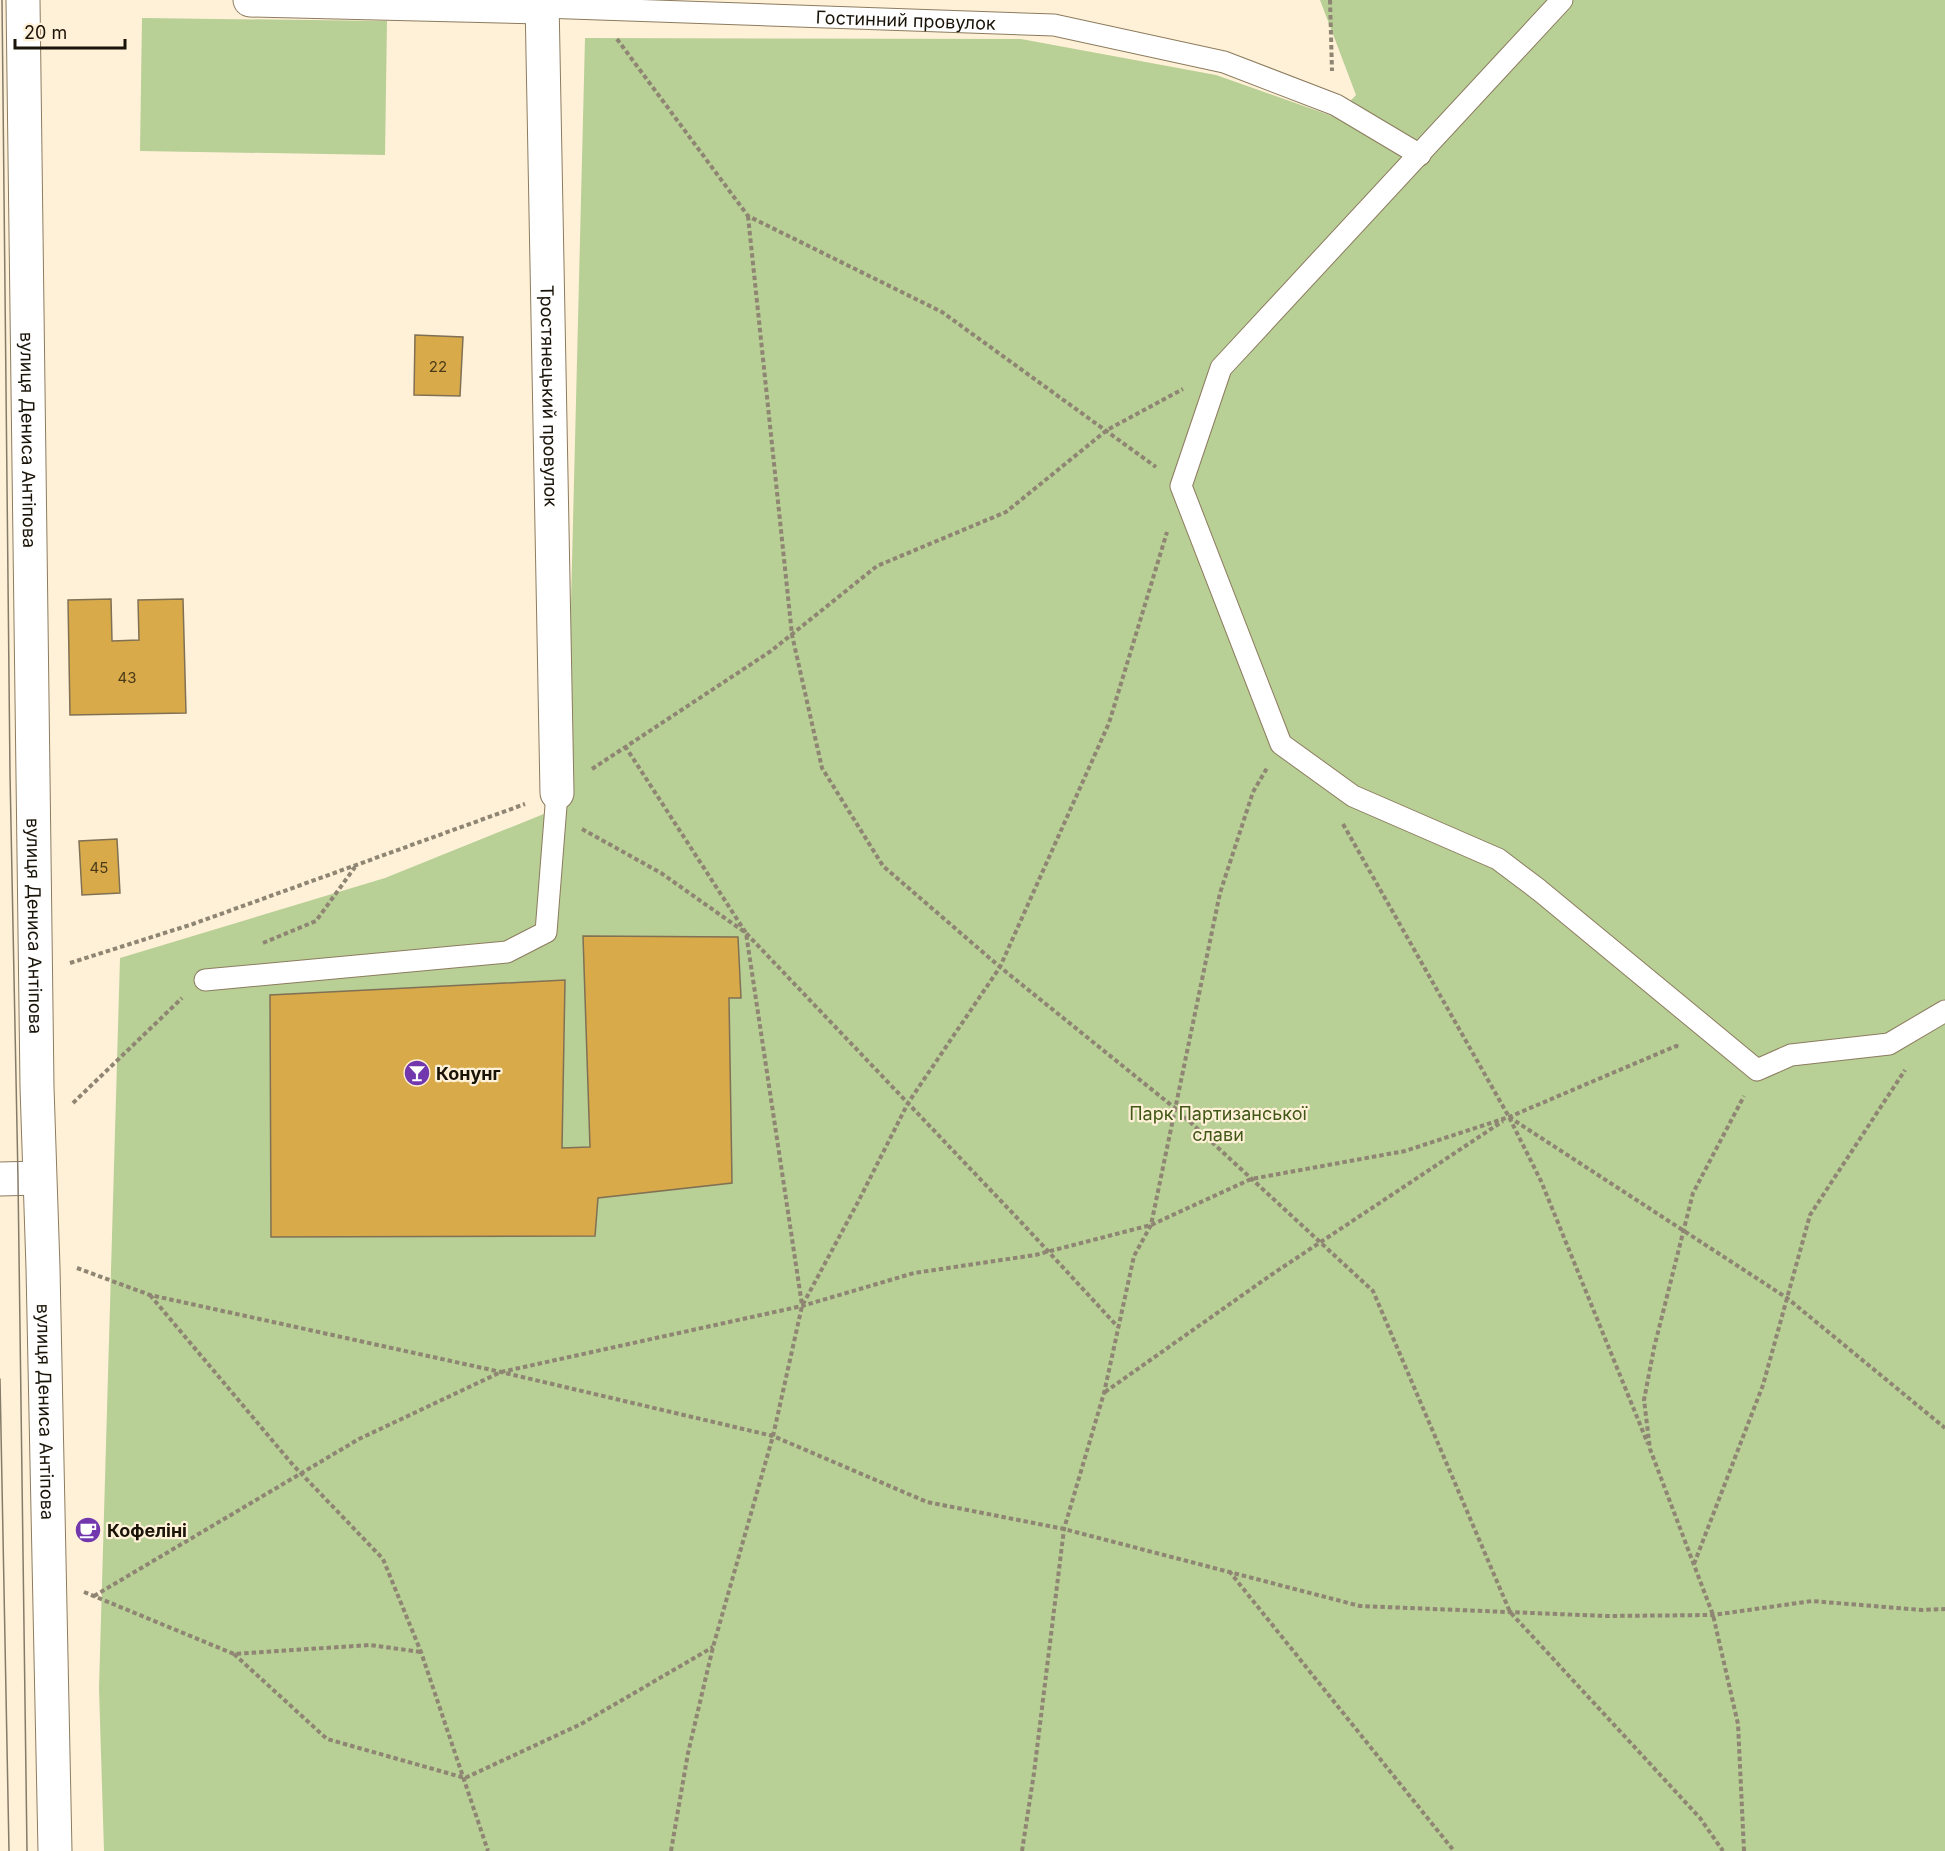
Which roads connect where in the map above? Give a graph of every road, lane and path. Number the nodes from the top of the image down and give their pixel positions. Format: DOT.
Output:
graph roads {
  1 [pos="23,0"];
  2 [pos="250,0"];
  3 [pos="1330,0"];
  4 [pos="1562,0"];
  5 [pos="542,3"];
  6 [pos="594,8"];
  7 [pos="1336,105"];
  8 [pos="1420,155"];
  9 [pos="748,216"];
  10 [pos="1221,368"];
  11 [pos="1107,430"];
  12 [pos="1181,486"];
  13 [pos="792,635"];
  14 [pos="1281,744"];
  15 [pos="625,746"];
  16 [pos="557,803"];
  17 [pos="1340,819"];
  18 [pos="746,933"];
  19 [pos="1000,967"];
  20 [pos="36,975"];
  21 [pos="205,980"];
  22 [pos="1945,1011"];
  23 [pos="1686,1049"];
  24 [pos="1757,1070"];
  25 [pos="1905,1070"];
  26 [pos="908,1103"];
  27 [pos="1176,1109"];
  28 [pos="1509,1117"];
  29 [pos="39,1178"];
  30 [pos="0,1179"];
  31 [pos="1251,1179"];
  32 [pos="1151,1225"];
  33 [pos="1683,1231"];
  34 [pos="1320,1242"];
  35 [pos="1048,1252"];
  36 [pos="43,1268"];
  37 [pos="150,1295"];
  38 [pos="1787,1298"];
  39 [pos="802,1306"];
  40 [pos="1118,1328"];
  41 [pos="501,1372"];
  42 [pos="1104,1393"];
  43 [pos="1945,1428"];
  44 [pos="773,1437"];
  45 [pos="1650,1449"];
  46 [pos="301,1473"];
  47 [pos="1064,1529"];
  48 [pos="1694,1564"];
  49 [pos="1228,1570"];
  50 [pos="77,1588"];
  51 [pos="94,1596"];
  52 [pos="1945,1609"];
  53 [pos="1510,1612"];
  54 [pos="1713,1615"];
  55 [pos="713,1647"];
  56 [pos="422,1652"];
  57 [pos="234,1654"];
  58 [pos="465,1778"];
  59 [pos="55,1851"];
  60 [pos="488,1851"];
  61 [pos="671,1851"];
  62 [pos="1022,1851"];
  63 [pos="1454,1851"];
  64 [pos="1724,1851"];
  65 [pos="1744,1851"];
  1 -- 20 [label="street, вулиця Дениса Антіпова"];
  2 -- 5 [label="street, Гостинний провулок"];
  3 -- 7 [label="path"];
  4 -- 8 [label="lane"];
  5 -- 6 [label="lane, Гостинний провулок"];
  5 -- 16 [label="street, Тростянецький провулок"];
  6 -- 7 [label="lane, Гостинний провулок"];
  6 -- 9 [label="path"];
  7 -- 8 [label="lane, Гостинний провулок"];
  8 -- 10 [label="lane"];
  9 -- 11 [label="path"];
  9 -- 13 [label="path"];
  10 -- 11 [label="path"];
  10 -- 12 [label="lane"];
  11 -- 12 [label="path"];
  11 -- 13 [label="path"];
  12 -- 14 [label="lane"];
  12 -- 19 [label="path"];
  13 -- 15 [label="path"];
  13 -- 19 [label="path"];
  14 -- 24 [label="lane"];
  14 -- 27 [label="path"];
  15 -- 16 [label="path"];
  15 -- 18 [label="path"];
  16 -- 18 [label="path"];
  16 -- 20 [label="path"];
  16 -- 21 [label="lane"];
  17 -- 28 [label="path"];
  18 -- 26 [label="path"];
  18 -- 39 [label="path"];
  19 -- 26 [label="path"];
  19 -- 27 [label="path"];
  20 -- 29 [label="street, вулиця Дениса Антіпова"];
  22 -- 24 [label="lane"];
  23 -- 28 [label="path"];
  24 -- 33 [label="path"];
  25 -- 38 [label="path"];
  26 -- 35 [label="path"];
  26 -- 39 [label="path"];
  27 -- 31 [label="path"];
  27 -- 32 [label="path"];
  28 -- 31 [label="path"];
  28 -- 33 [label="path"];
  28 -- 34 [label="path"];
  28 -- 45 [label="path"];
  29 -- 30 [label="street"];
  29 -- 36 [label="street, вулиця Дениса Антіпова"];
  31 -- 32 [label="path"];
  31 -- 34 [label="path"];
  32 -- 35 [label="path"];
  32 -- 40 [label="path"];
  33 -- 38 [label="path"];
  33 -- 45 [label="path"];
  34 -- 42 [label="path"];
  34 -- 53 [label="path"];
  35 -- 39 [label="path"];
  35 -- 40 [label="path"];
  36 -- 37 [label="path"];
  36 -- 59 [label="street, вулиця Дениса Антіпова"];
  37 -- 41 [label="path"];
  37 -- 46 [label="path"];
  38 -- 43 [label="path"];
  38 -- 48 [label="path"];
  39 -- 41 [label="path"];
  39 -- 44 [label="path"];
  40 -- 42 [label="path"];
  41 -- 44 [label="path"];
  41 -- 46 [label="path"];
  42 -- 47 [label="path"];
  44 -- 47 [label="path"];
  44 -- 55 [label="path"];
  45 -- 48 [label="path"];
  46 -- 51 [label="path"];
  46 -- 56 [label="path"];
  47 -- 49 [label="path"];
  47 -- 62 [label="path"];
  48 -- 54 [label="path"];
  49 -- 53 [label="path"];
  49 -- 63 [label="path"];
  50 -- 51 [label="path"];
  51 -- 57 [label="path"];
  52 -- 54 [label="path"];
  53 -- 54 [label="path"];
  53 -- 64 [label="path"];
  54 -- 65 [label="path"];
  55 -- 58 [label="path"];
  55 -- 61 [label="path"];
  56 -- 57 [label="path"];
  56 -- 58 [label="path"];
  57 -- 58 [label="path"];
  58 -- 60 [label="path"];
}
